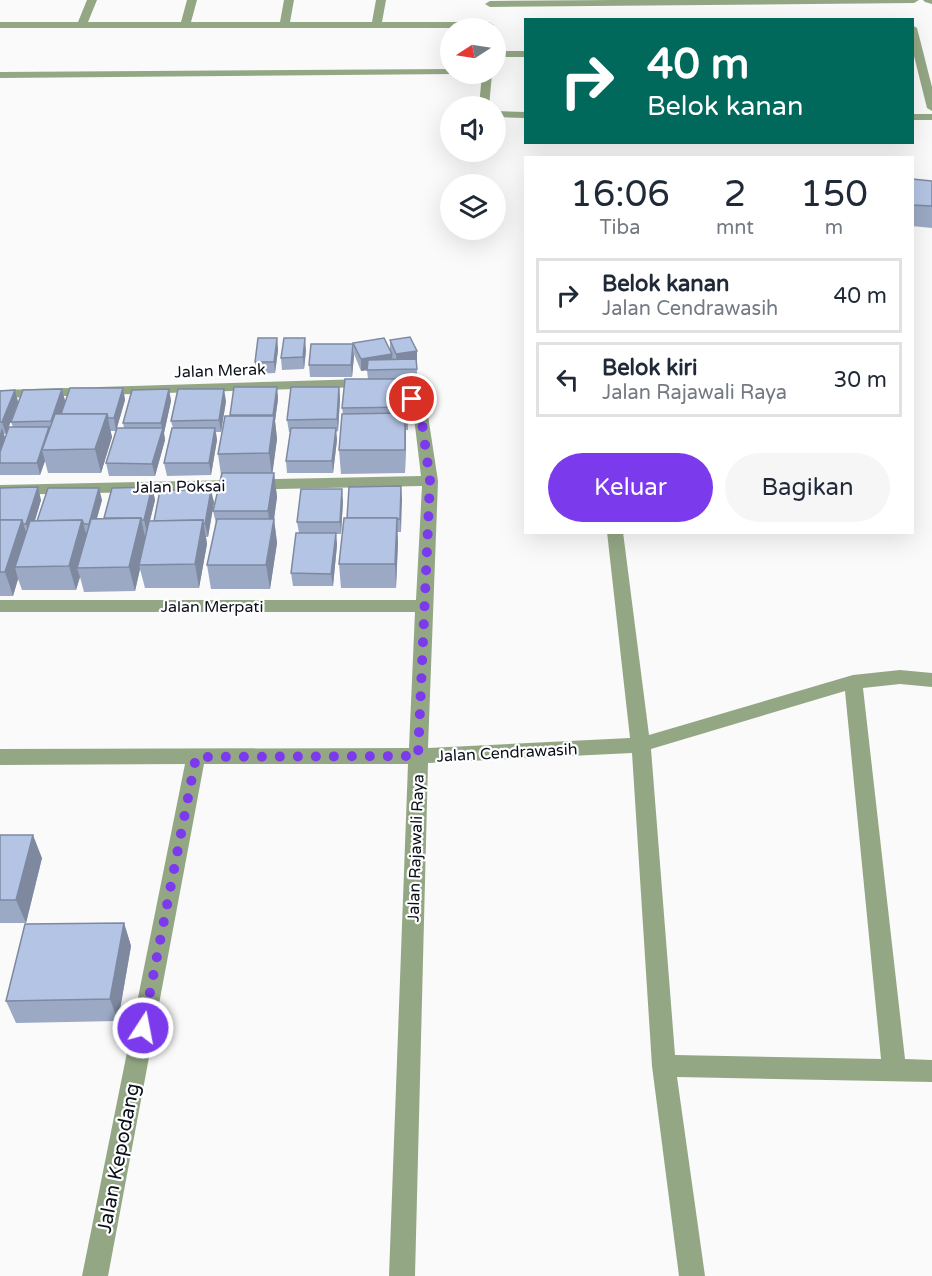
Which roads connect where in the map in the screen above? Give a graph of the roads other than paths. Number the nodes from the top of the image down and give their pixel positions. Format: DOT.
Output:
graph roads {
  1 [pos="93,0"];
  2 [pos="192,0"];
  3 [pos="289,0"];
  4 [pos="381,0"];
  5 [pos="914,0"];
  6 [pos="928,0"];
  7 [pos="932,1"];
  8 [pos="490,2"];
  9 [pos="907,5"];
  10 [pos="489,18"];
  11 [pos="186,23"];
  12 [pos="81,24"];
  13 [pos="285,24"];
  14 [pos="377,24"];
  15 [pos="0,25"];
  16 [pos="440,26"];
  17 [pos="506,54"];
  18 [pos="524,54"];
  19 [pos="915,54"];
  20 [pos="440,72"];
  21 [pos="0,75"];
  22 [pos="932,108"];
  23 [pos="506,114"];
  24 [pos="524,115"];
  25 [pos="914,117"];
  26 [pos="932,117"];
  27 [pos="405,389"];
  28 [pos="0,394"];
  29 [pos="430,481"];
  30 [pos="0,490"];
  31 [pos="615,534"];
  32 [pos="0,606"];
  33 [pos="424,606"];
  34 [pos="932,680"];
  35 [pos="853,682"];
  36 [pos="641,746"];
  37 [pos="418,756"];
  38 [pos="196,757"];
  39 [pos="0,758"];
  40 [pos="664,1066"];
  41 [pos="894,1069"];
  42 [pos="932,1071"];
  43 [pos="95,1276"];
  44 [pos="402,1276"];
  45 [pos="692,1276"];
  1 -- 12 [label="street"];
  2 -- 11 [label="street"];
  3 -- 13 [label="street"];
  4 -- 14 [label="street"];
  5 -- 9 [label="street"];
  6 -- 7 [label="street"];
  8 -- 9 [label="street"];
  8 -- 10 [label="street"];
  11 -- 12 [label="street"];
  11 -- 13 [label="street"];
  12 -- 15 [label="street"];
  13 -- 14 [label="street"];
  14 -- 16 [label="street"];
  17 -- 18 [label="street"];
  19 -- 22 [label="street"];
  20 -- 21 [label="street"];
  23 -- 24 [label="street"];
  25 -- 26 [label="street"];
  27 -- 28 [label="street, Jalan Merak"];
  27 -- 29 [label="street, Jalan Rajawali Raya"];
  29 -- 30 [label="street, Jalan Poksai"];
  29 -- 33 [label="street, Jalan Rajawali Raya"];
  31 -- 36 [label="street"];
  32 -- 33 [label="street, Jalan Merpati"];
  33 -- 37 [label="street, Jalan Rajawali Raya"];
  34 -- 35 [label="street, Jalan Cendrawasih"];
  35 -- 36 [label="street, Jalan Cendrawasih"];
  35 -- 41 [label="street"];
  36 -- 37 [label="street, Jalan Cendrawasih"];
  36 -- 40 [label="street"];
  37 -- 38 [label="street, Jalan Cendrawasih"];
  37 -- 44 [label="street, Jalan Rajawali Raya"];
  38 -- 39 [label="street, Jalan Cendrawasih"];
  38 -- 43 [label="street, Jalan Kepodang"];
  40 -- 41 [label="street"];
  40 -- 45 [label="street"];
  41 -- 42 [label="street"];
}
